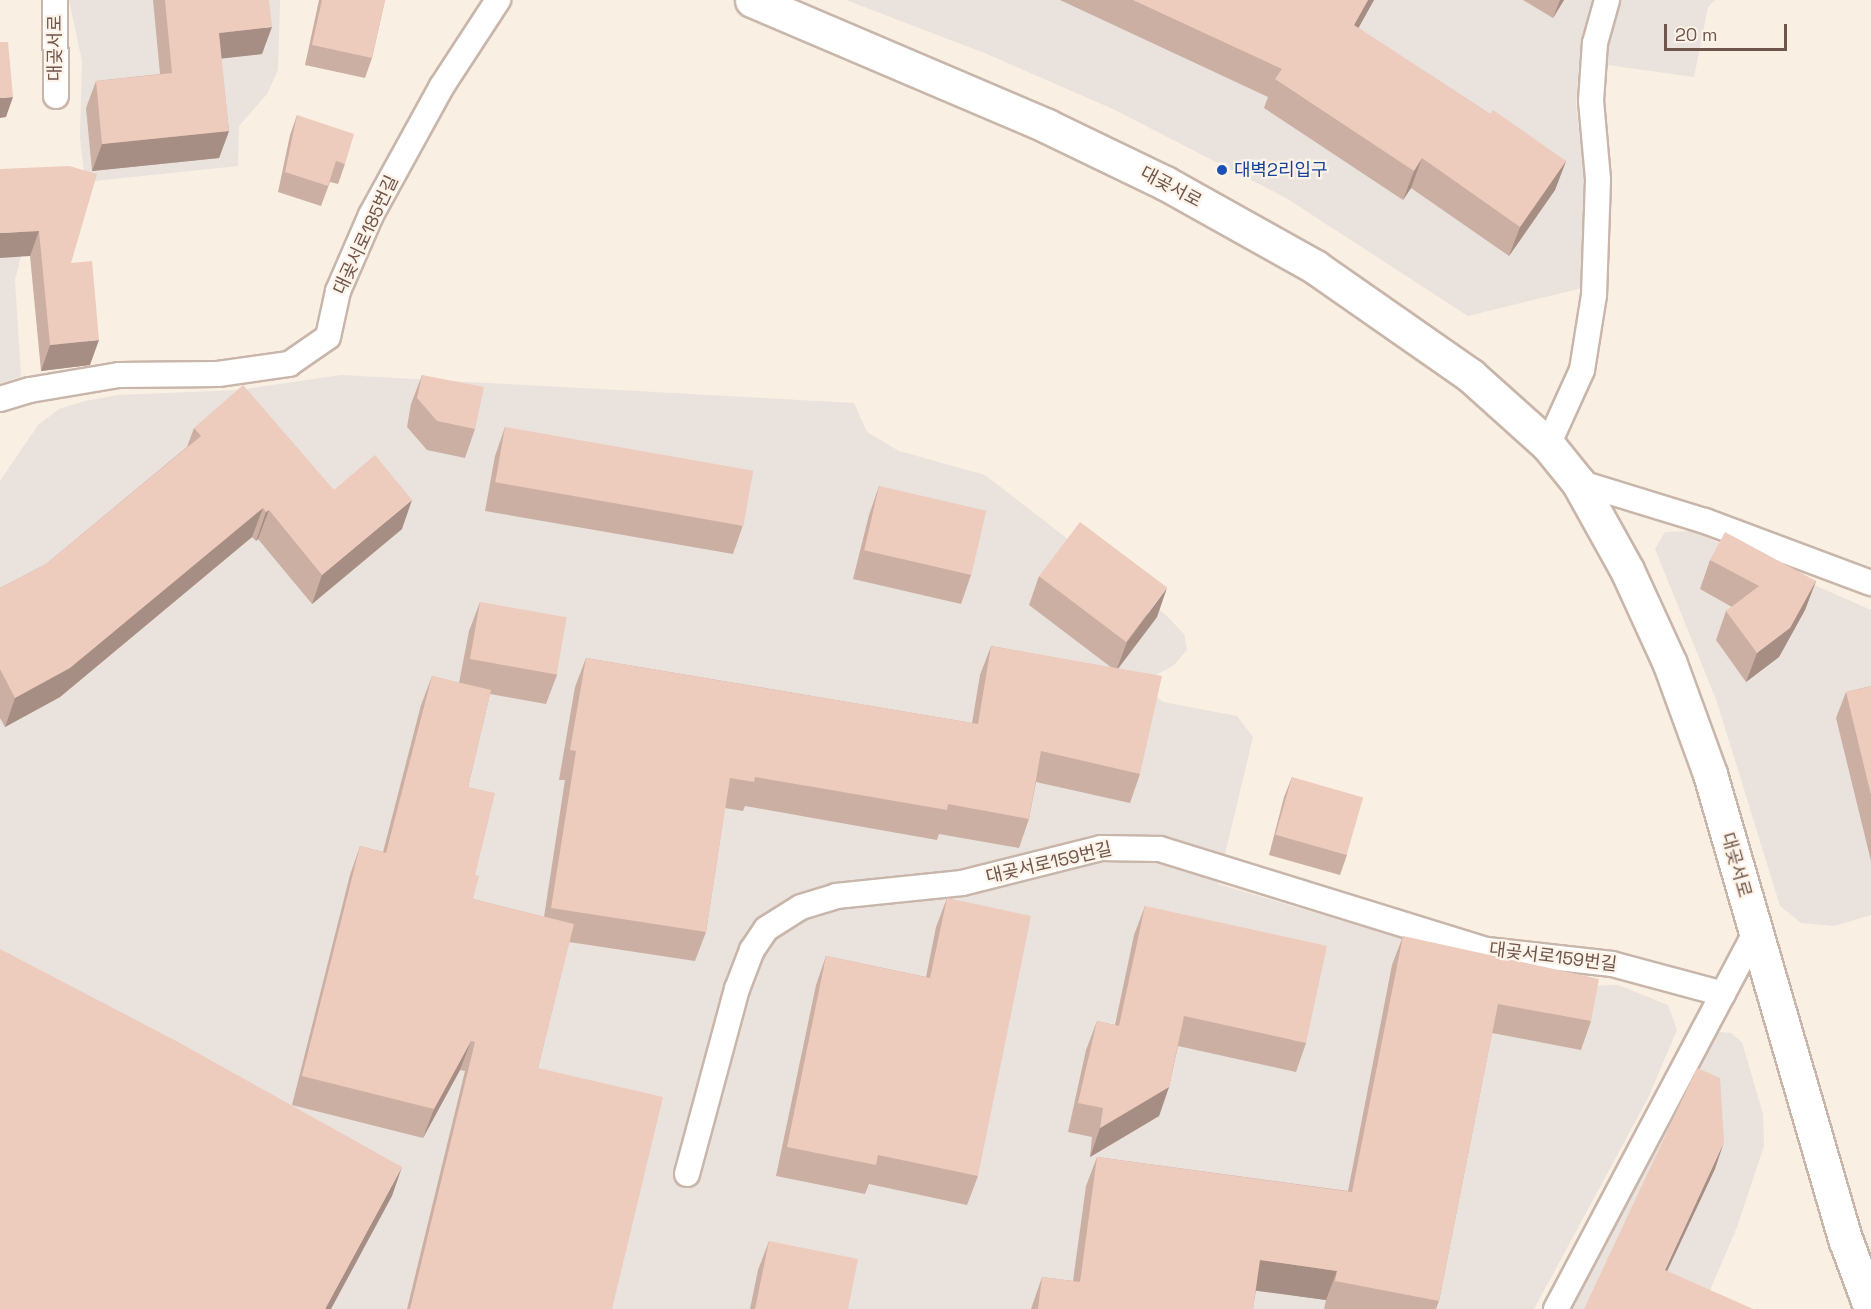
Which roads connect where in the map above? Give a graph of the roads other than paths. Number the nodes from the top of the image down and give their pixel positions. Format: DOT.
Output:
graph roads {
  1 [pos="55,0"];
  2 [pos="498,0"];
  3 [pos="752,0"];
  4 [pos="1607,0"];
  5 [pos="56,96"];
  6 [pos="0,399"];
  7 [pos="1548,445"];
  8 [pos="1578,482"];
  9 [pos="1871,583"];
  10 [pos="1756,932"];
  11 [pos="1723,994"];
  12 [pos="687,1174"];
  13 [pos="1556,1309"];
  14 [pos="1871,1309"];
  1 -- 5 [label="lane, 대곶서로"];
  2 -- 6 [label="lane, 대곶서로185번길"];
  3 -- 7 [label="street, 대곶서로"];
  4 -- 7 [label="lane"];
  7 -- 8 [label="street, 대곶서로"];
  8 -- 9 [label="lane"];
  8 -- 10 [label="street, 대곶서로"];
  10 -- 11 [label="lane"];
  10 -- 14 [label="street, 대곶서로"];
  11 -- 12 [label="lane, 대곶서로159번길"];
  11 -- 13 [label="lane"];
}
